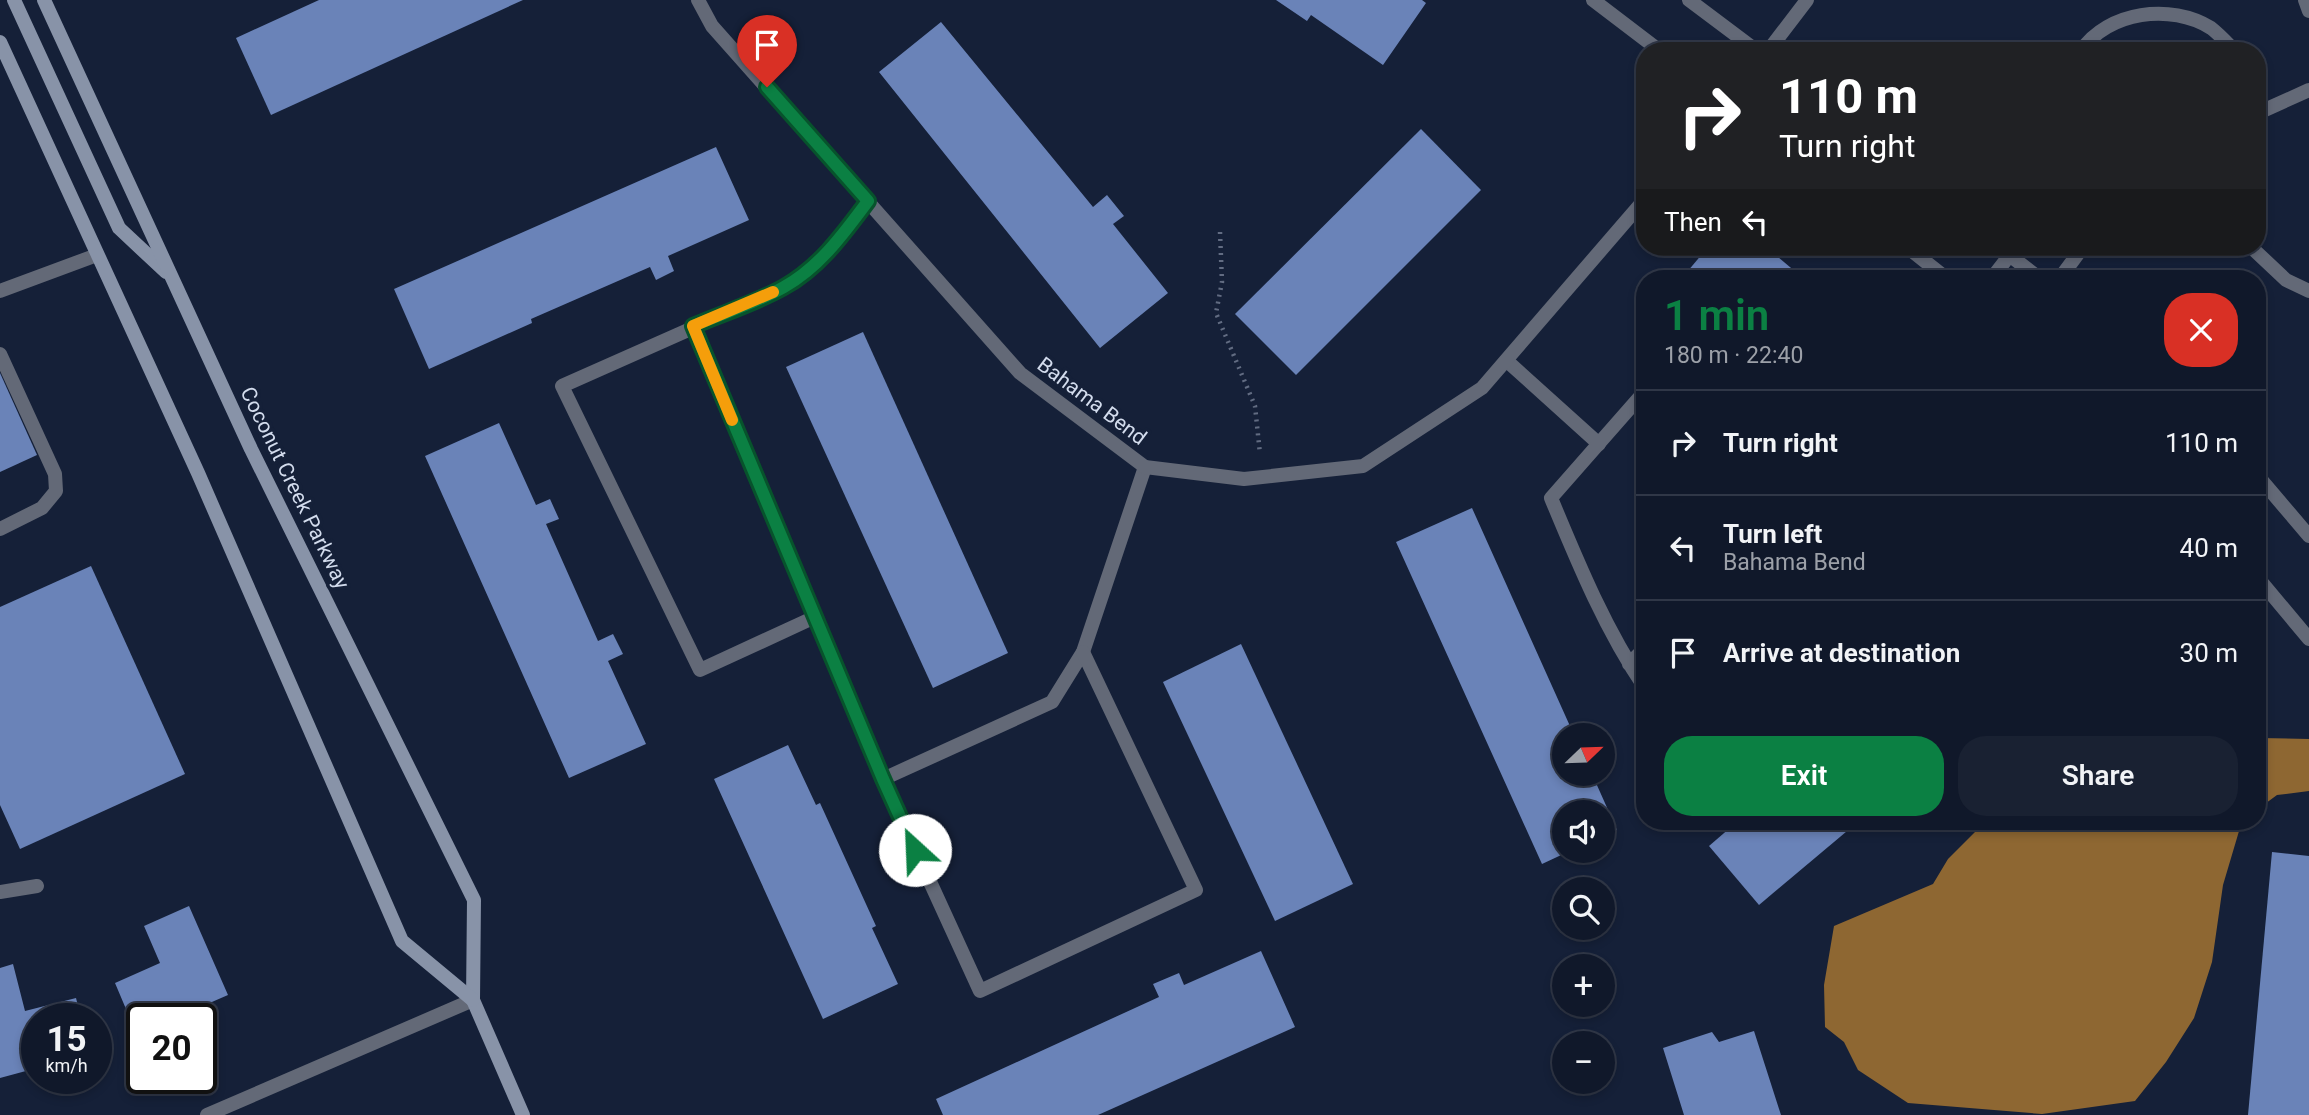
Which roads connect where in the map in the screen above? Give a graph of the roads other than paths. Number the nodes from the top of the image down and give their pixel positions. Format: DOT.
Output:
graph roads {
  1 [pos="15,0"];
  2 [pos="44,0"];
  3 [pos="698,0"];
  4 [pos="1593,0"];
  5 [pos="1689,0"];
  6 [pos="1807,0"];
  7 [pos="2305,0"];
  8 [pos="2309,11"];
  9 [pos="1648,42"];
  10 [pos="1744,42"];
  11 [pos="1775,42"];
  12 [pos="2087,42"];
  13 [pos="2225,42"];
  14 [pos="0,43"];
  15 [pos="2309,90"];
  16 [pos="2266,109"];
  17 [pos="868,201"];
  18 [pos="1636,210"];
  19 [pos="97,255"];
  20 [pos="1918,256"];
  21 [pos="2015,256"];
  22 [pos="2261,256"];
  23 [pos="1936,270"];
  24 [pos="2030,270"];
  25 [pos="173,278"];
  26 [pos="2309,290"];
  27 [pos="0,291"];
  28 [pos="693,326"];
  29 [pos="0,354"];
  30 [pos="1507,361"];
  31 [pos="1636,401"];
  32 [pos="1599,444"];
  33 [pos="1145,467"];
  34 [pos="2266,485"];
  35 [pos="0,529"];
  36 [pos="2309,536"];
  37 [pos="2266,588"];
  38 [pos="815,618"];
  39 [pos="2309,639"];
  40 [pos="1083,652"];
  41 [pos="1636,657"];
  42 [pos="1629,664"];
  43 [pos="1636,674"];
  44 [pos="883,779"];
  45 [pos="37,886"];
  46 [pos="0,892"];
  47 [pos="474,1000"];
  48 [pos="207,1115"];
  49 [pos="523,1115"];
  1 -- 25 [label="main road"];
  2 -- 25 [label="main road, Coconut Creek Parkway"];
  3 -- 17 [label="street, Bahama Bend"];
  4 -- 9 [label="street"];
  5 -- 10 [label="street"];
  6 -- 11 [label="street"];
  7 -- 8 [label="street"];
  12 -- 13 [label="street"];
  14 -- 19 [label="main road, Coconut Creek Parkway"];
  15 -- 16 [label="street"];
  17 -- 28 [label="street"];
  17 -- 33 [label="street, Bahama Bend"];
  18 -- 30 [label="street, Bahama Bend"];
  19 -- 27 [label="street"];
  19 -- 47 [label="main road, Coconut Creek Parkway"];
  20 -- 23 [label="street"];
  21 -- 24 [label="street"];
  22 -- 26 [label="street"];
  25 -- 47 [label="main road, Coconut Creek Parkway"];
  28 -- 38 [label="street"];
  28 -- 38 [label="street"];
  29 -- 35 [label="street"];
  30 -- 32 [label="street"];
  30 -- 33 [label="street, Bahama Bend"];
  31 -- 32 [label="street"];
  32 -- 42 [label="street"];
  33 -- 40 [label="street"];
  34 -- 36 [label="street"];
  37 -- 39 [label="street"];
  38 -- 44 [label="street"];
  40 -- 44 [label="street"];
  40 -- 44 [label="street"];
  41 -- 42 [label="street"];
  42 -- 43 [label="street"];
  45 -- 46 [label="street"];
  47 -- 48 [label="street"];
  47 -- 49 [label="main road, Coconut Creek Parkway"];
}
